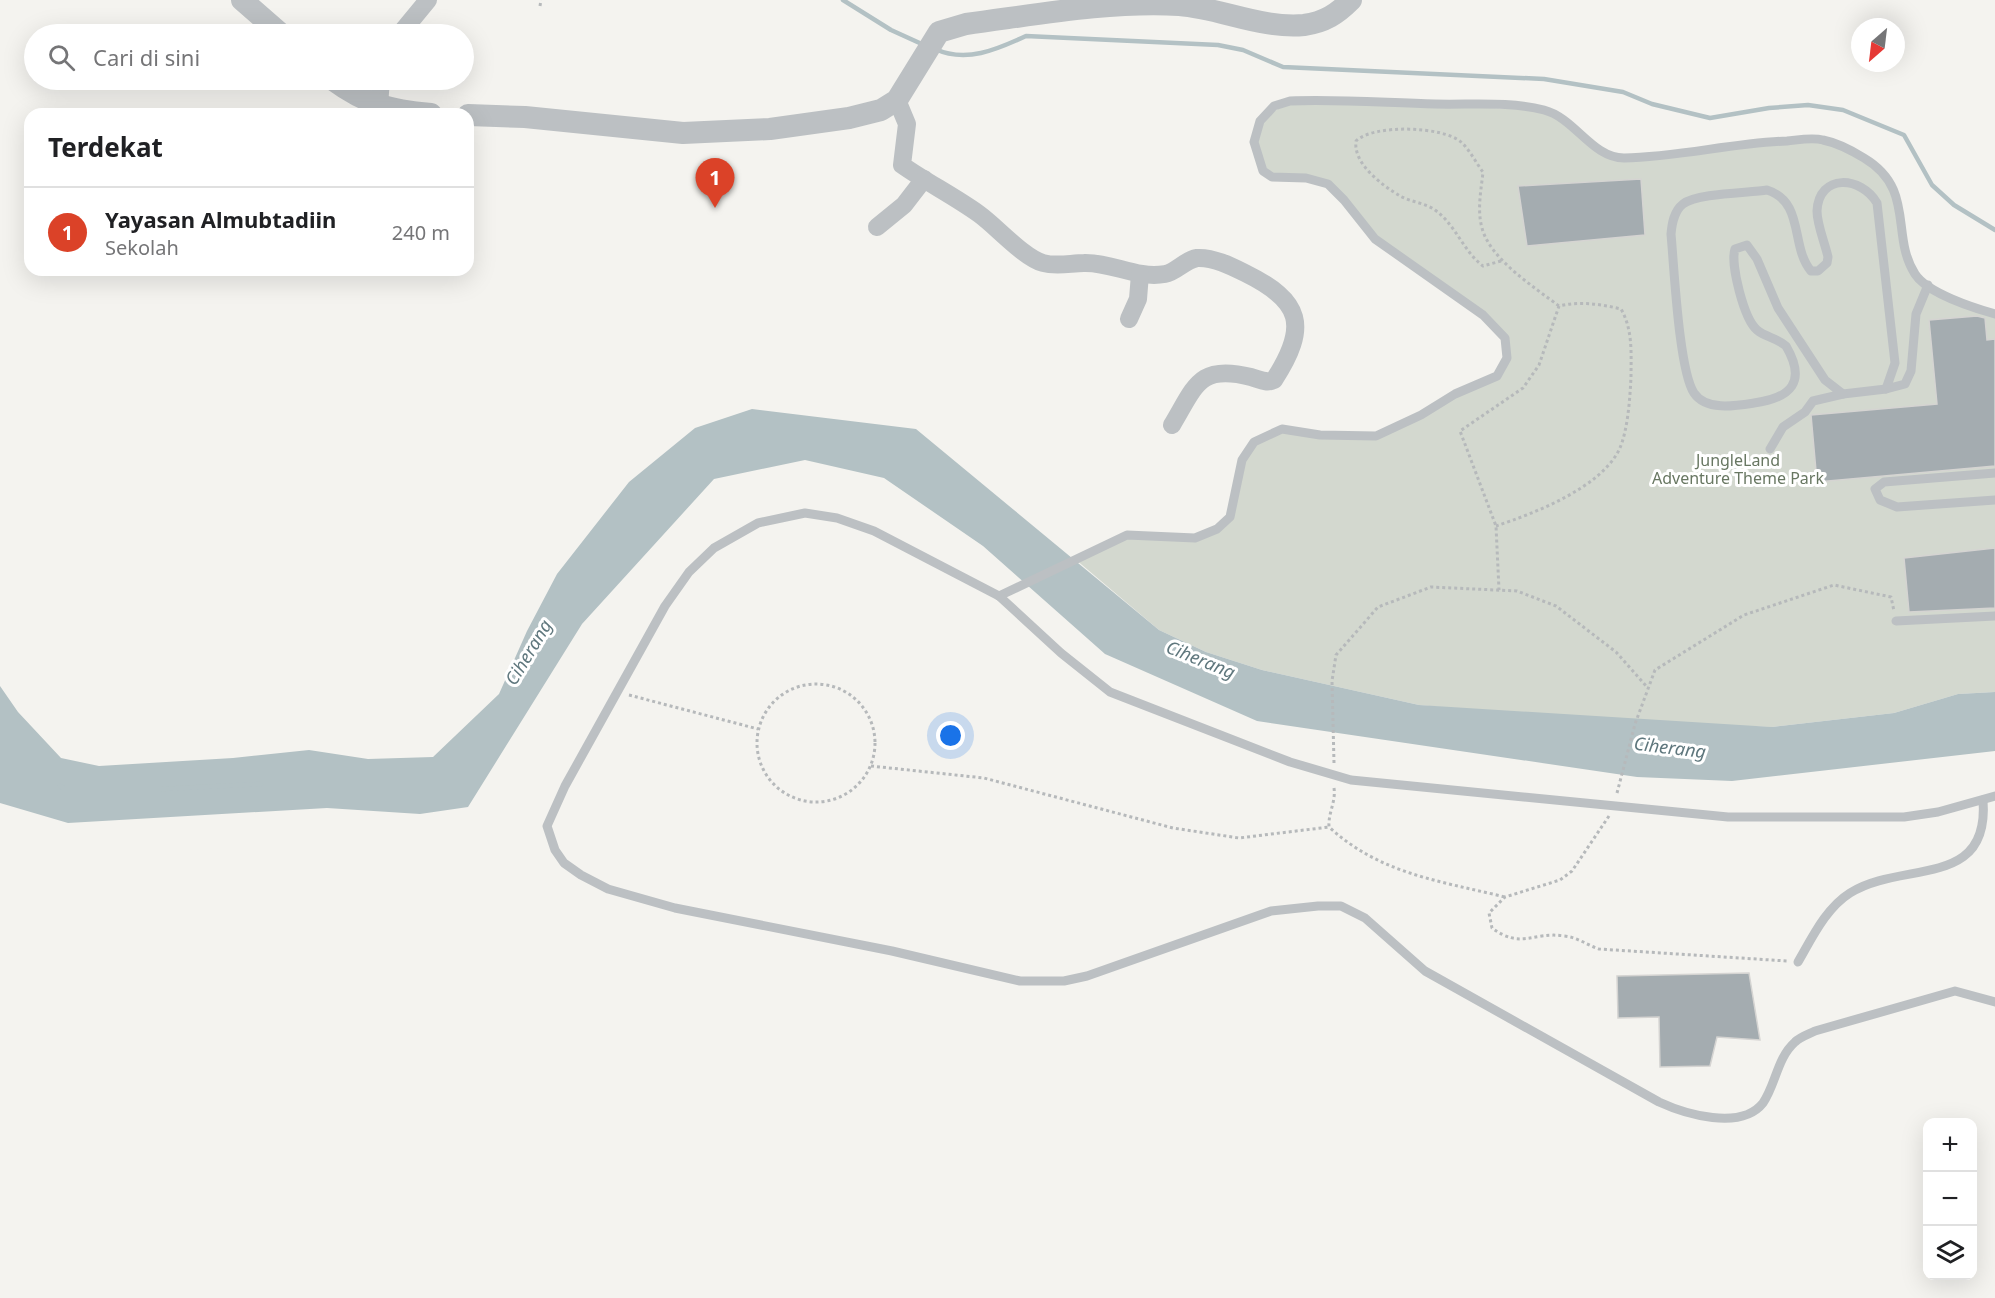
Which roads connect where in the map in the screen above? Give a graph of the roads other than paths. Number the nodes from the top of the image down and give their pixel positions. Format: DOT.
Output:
graph roads {
  1 [pos="242,0"];
  2 [pos="428,0"];
  3 [pos="1351,0"];
  4 [pos="270,24"];
  5 [pos="408,24"];
  6 [pos="347,90"];
  7 [pos="380,90"];
  8 [pos="897,100"];
  9 [pos="379,105"];
  10 [pos="396,108"];
  11 [pos="474,115"];
  12 [pos="924,179"];
  13 [pos="877,227"];
  14 [pos="1140,274"];
  15 [pos="1928,285"];
  16 [pos="1995,315"];
  17 [pos="1129,319"];
  18 [pos="1886,389"];
  19 [pos="1842,394"];
  20 [pos="1173,424"];
  21 [pos="1770,449"];
  22 [pos="1995,472"];
  23 [pos="1995,500"];
  24 [pos="999,596"];
  25 [pos="1995,616"];
  26 [pos="1896,621"];
  27 [pos="1995,796"];
  28 [pos="1983,800"];
  29 [pos="1798,962"];
  30 [pos="1995,1002"];
  1 -- 4 [label="street"];
  2 -- 5 [label="street"];
  3 -- 8 [label="street"];
  6 -- 9 [label="street"];
  7 -- 9 [label="street"];
  8 -- 11 [label="street"];
  8 -- 12 [label="street"];
  9 -- 10 [label="street"];
  12 -- 13 [label="street"];
  12 -- 14 [label="street"];
  14 -- 17 [label="street"];
  14 -- 20 [label="street"];
  15 -- 16 [label="lane"];
  15 -- 18 [label="lane"];
  15 -- 24 [label="lane"];
  18 -- 19 [label="lane"];
  18 -- 19 [label="lane"];
  19 -- 21 [label="lane"];
  22 -- 23 [label="lane"];
  24 -- 28 [label="lane"];
  24 -- 30 [label="lane"];
  25 -- 26 [label="lane"];
  27 -- 28 [label="lane"];
  28 -- 29 [label="lane"];
}
